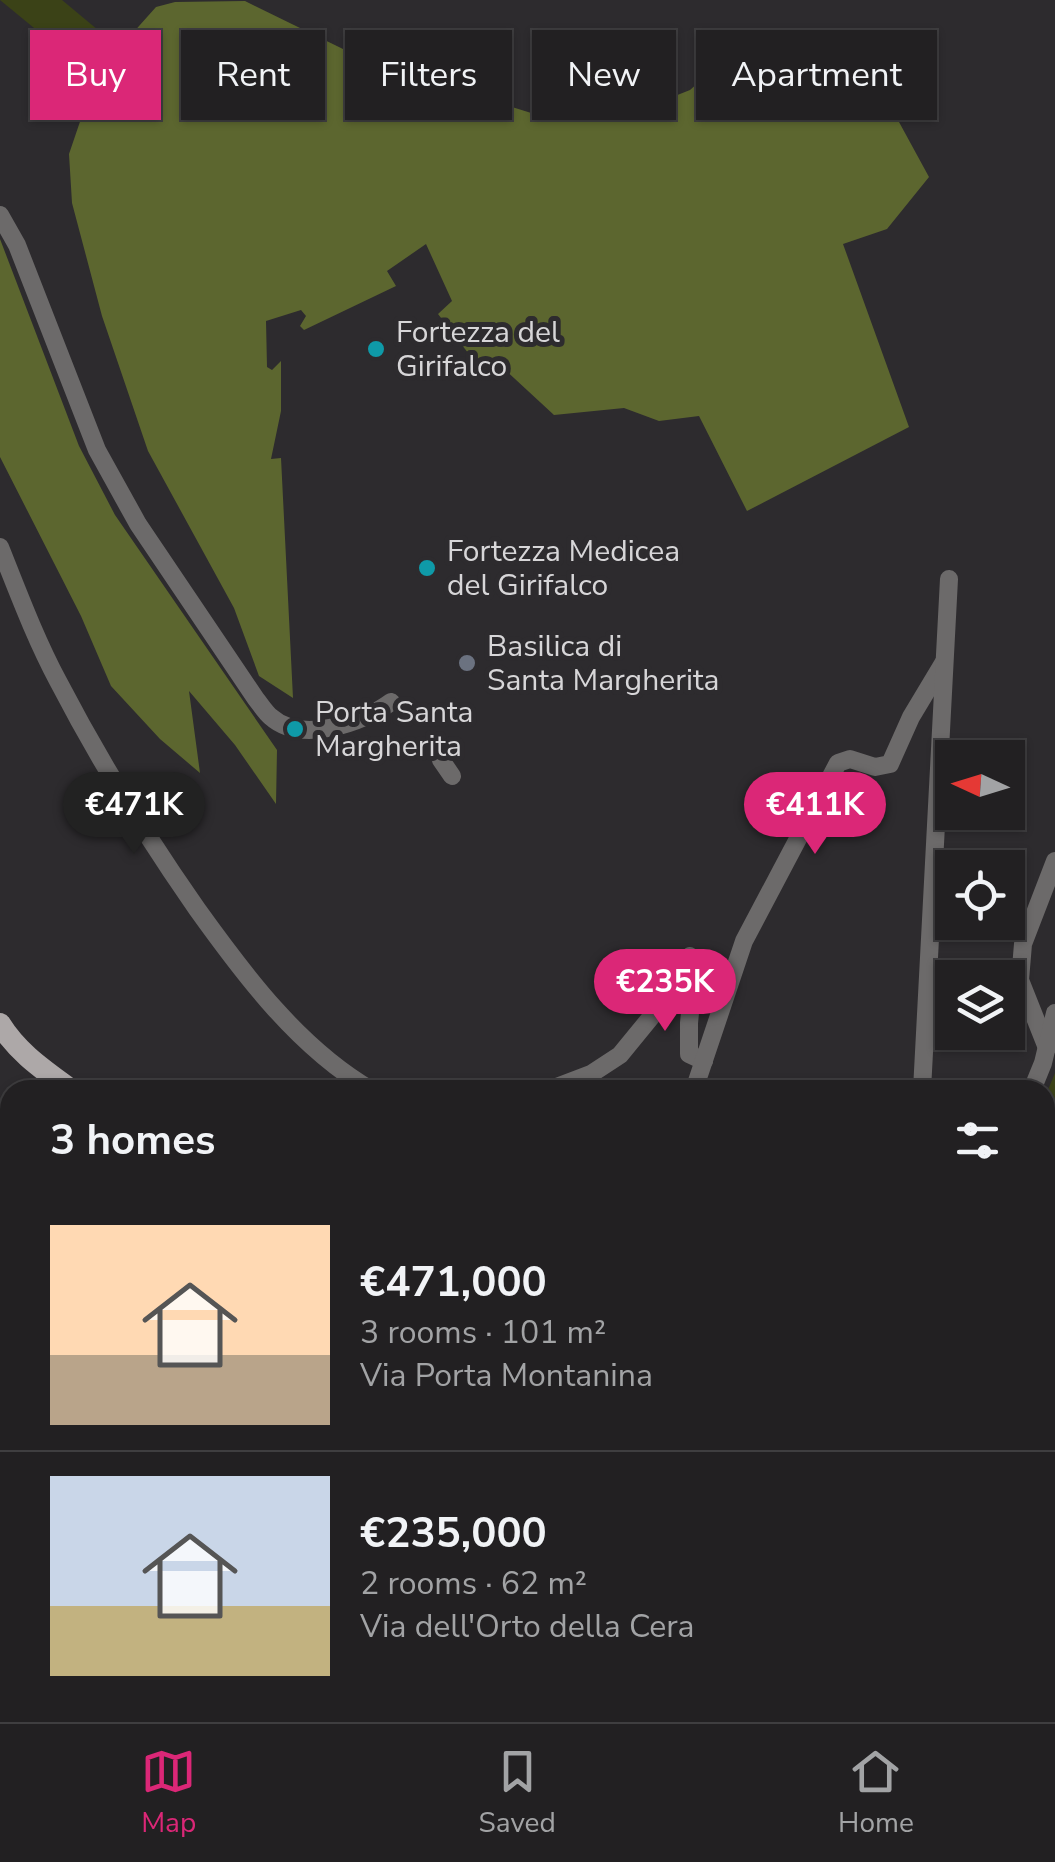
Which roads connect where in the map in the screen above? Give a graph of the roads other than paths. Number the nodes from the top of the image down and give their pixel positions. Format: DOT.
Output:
graph roads {
  1 [pos="0,215"];
  2 [pos="0,547"];
  3 [pos="948,579"];
  4 [pos="944,662"];
  5 [pos="391,702"];
  6 [pos="1055,861"];
  7 [pos="1055,1013"];
  8 [pos="0,1024"];
  9 [pos="1046,1048"];
  10 [pos="704,1061"];
  11 [pos="58,1080"];
  12 [pos="357,1080"];
  13 [pos="575,1080"];
  14 [pos="697,1080"];
  15 [pos="923,1080"];
  16 [pos="1035,1080"];
  1 -- 5 [label="street"];
  2 -- 12 [label="street"];
  3 -- 4 [label="street"];
  4 -- 10 [label="street"];
  4 -- 15 [label="street"];
  6 -- 9 [label="street"];
  7 -- 9 [label="street"];
  8 -- 11 [label="main road"];
  9 -- 16 [label="street"];
  10 -- 13 [label="street"];
  10 -- 14 [label="street"];
}
